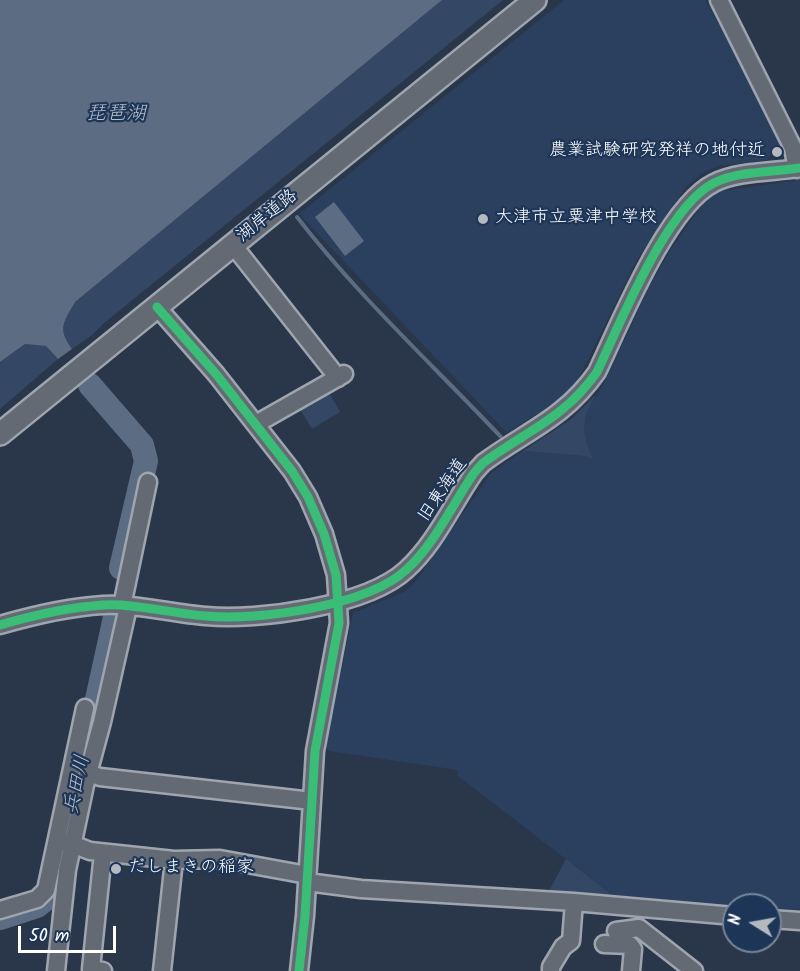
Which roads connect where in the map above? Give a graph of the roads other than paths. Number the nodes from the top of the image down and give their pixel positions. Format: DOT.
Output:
graph roads {
  1 [pos="535,0"];
  2 [pos="719,0"];
  3 [pos="799,169"];
  4 [pos="233,245"];
  5 [pos="157,307"];
  6 [pos="256,424"];
  7 [pos="0,434"];
  8 [pos="148,482"];
  9 [pos="337,601"];
  10 [pos="125,607"];
  11 [pos="0,625"];
  12 [pos="85,708"];
  13 [pos="88,773"];
  14 [pos="312,801"];
  15 [pos="65,843"];
  16 [pos="103,853"];
  17 [pos="174,860"];
  18 [pos="307,879"];
  19 [pos="574,902"];
  20 [pos="608,906"];
  21 [pos="644,909"];
  22 [pos="0,910"];
  23 [pos="722,915"];
  24 [pos="782,920"];
  25 [pos="800,921"];
  26 [pos="642,930"];
  27 [pos="618,941"];
  28 [pos="669,963"];
  29 [pos="56,971"];
  30 [pos="103,971"];
  31 [pos="162,971"];
  32 [pos="299,971"];
  33 [pos="551,971"];
  34 [pos="631,971"];
  35 [pos="694,971"];
  1 -- 4 [label="main road, 湖岸道路"];
  2 -- 3 [label="street"];
  3 -- 9 [label="street, 旧東海道"];
  4 -- 5 [label="main road, 湖岸道路"];
  4 -- 6 [label="street"];
  5 -- 6 [label="street"];
  5 -- 7 [label="main road, 湖岸道路"];
  6 -- 9 [label="street"];
  8 -- 10 [label="street"];
  9 -- 10 [label="street, 旧東海道"];
  9 -- 14 [label="street"];
  10 -- 11 [label="street, 旧東海道"];
  10 -- 13 [label="street"];
  12 -- 15 [label="street"];
  13 -- 14 [label="street"];
  13 -- 15 [label="street"];
  14 -- 18 [label="street"];
  15 -- 16 [label="street"];
  15 -- 22 [label="street"];
  15 -- 29 [label="street"];
  16 -- 17 [label="street"];
  16 -- 30 [label="street"];
  17 -- 18 [label="street"];
  17 -- 31 [label="street"];
  18 -- 19 [label="street"];
  18 -- 32 [label="street"];
  19 -- 20 [label="street"];
  19 -- 33 [label="street"];
  20 -- 21 [label="street"];
  20 -- 27 [label="street"];
  21 -- 23 [label="street"];
  21 -- 26 [label="street"];
  24 -- 25 [label="street"];
  26 -- 27 [label="street"];
  26 -- 35 [label="street"];
  27 -- 28 [label="street"];
  27 -- 34 [label="street"];
}
